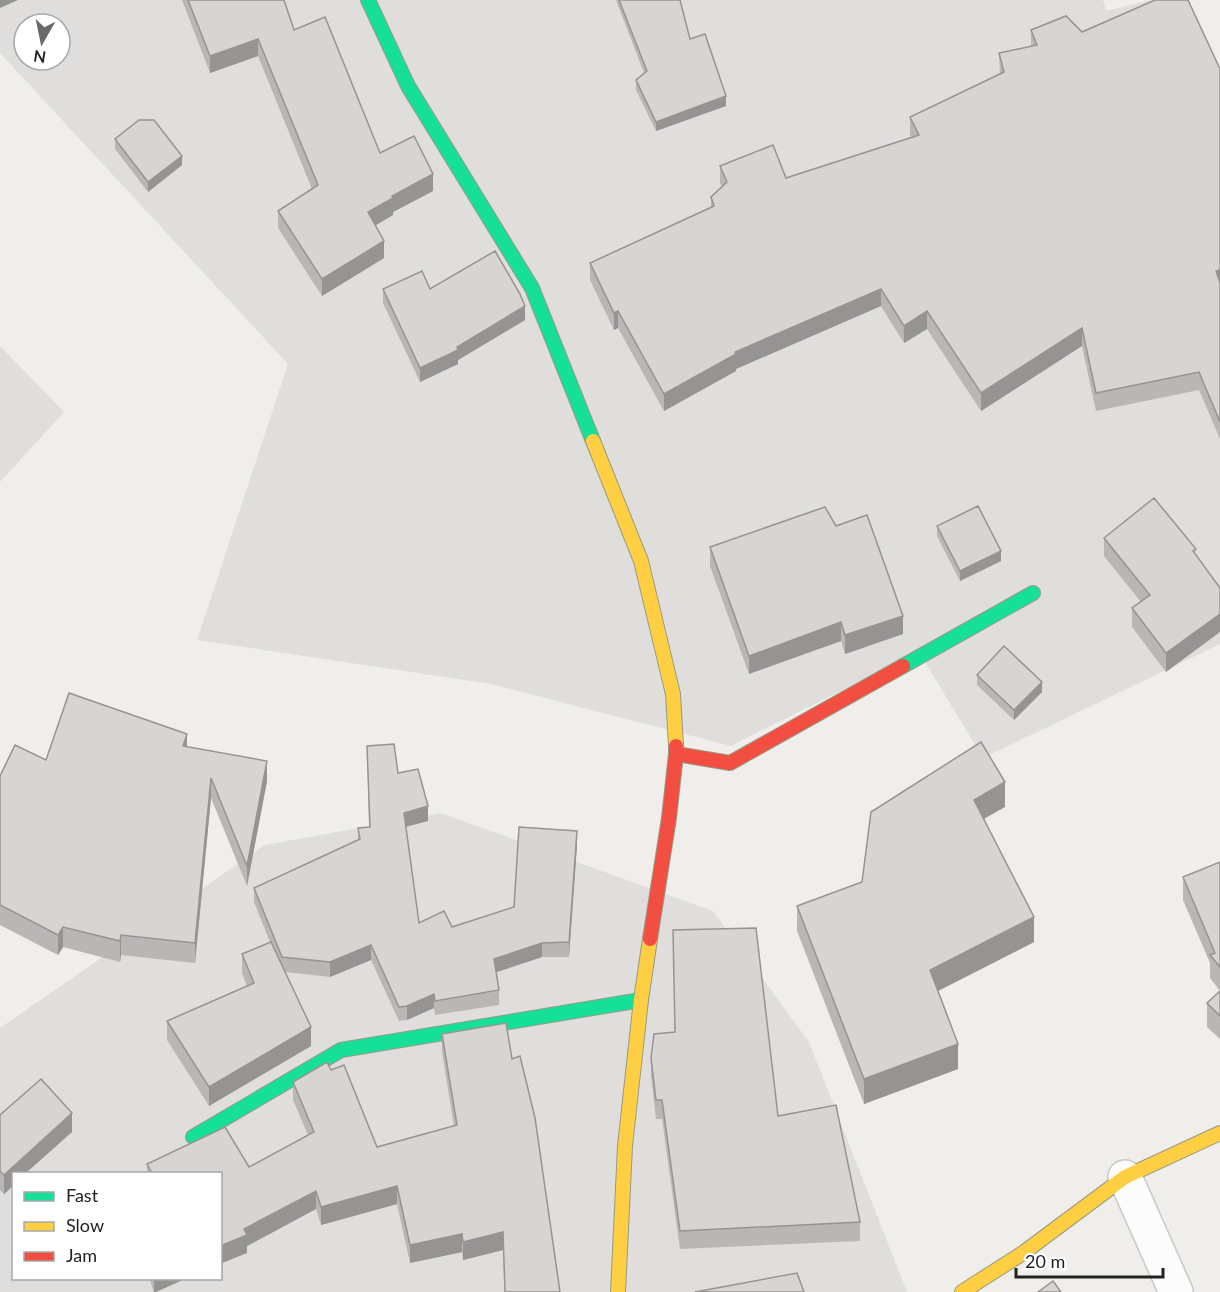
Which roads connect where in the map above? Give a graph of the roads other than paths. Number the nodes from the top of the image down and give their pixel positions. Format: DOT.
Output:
graph roads {
  1 [pos="368,0"];
  2 [pos="1033,593"];
  3 [pos="676,754"];
  4 [pos="641,1000"];
  5 [pos="1220,1133"];
  6 [pos="193,1137"];
  7 [pos="1125,1177"];
  8 [pos="618,1292"];
  9 [pos="962,1292"];
  10 [pos="1176,1292"];
  1 -- 3 [label="street"];
  2 -- 3 [label="street"];
  3 -- 4 [label="street"];
  4 -- 6 [label="street"];
  4 -- 8 [label="street"];
  5 -- 7 [label="street"];
  7 -- 9 [label="street"];
  7 -- 10 [label="street"];
}
